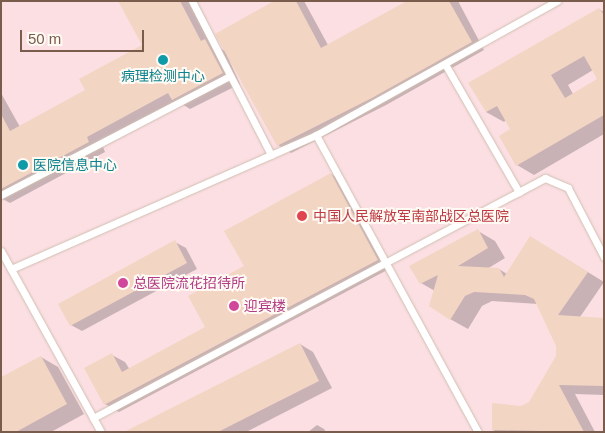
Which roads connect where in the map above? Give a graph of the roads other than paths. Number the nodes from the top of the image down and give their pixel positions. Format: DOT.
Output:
graph roads {
  1 [pos="192,1"];
  2 [pos="557,1"];
  3 [pos="445,64"];
  4 [pos="230,76"];
  5 [pos="316,136"];
  6 [pos="271,155"];
  7 [pos="519,192"];
  8 [pos="1,195"];
  9 [pos="1,251"];
  10 [pos="604,257"];
  11 [pos="386,263"];
  12 [pos="11,269"];
  13 [pos="93,418"];
  14 [pos="100,432"];
  15 [pos="478,432"];
  1 -- 4 [label="lane"];
  2 -- 3 [label="lane"];
  3 -- 5 [label="lane"];
  3 -- 7 [label="lane"];
  4 -- 6 [label="lane"];
  4 -- 8 [label="lane"];
  5 -- 6 [label="lane"];
  5 -- 11 [label="lane"];
  6 -- 12 [label="lane"];
  7 -- 10 [label="lane"];
  7 -- 11 [label="lane"];
  9 -- 12 [label="lane"];
  11 -- 13 [label="lane"];
  11 -- 15 [label="lane"];
  12 -- 13 [label="lane"];
  13 -- 14 [label="lane"];
}
